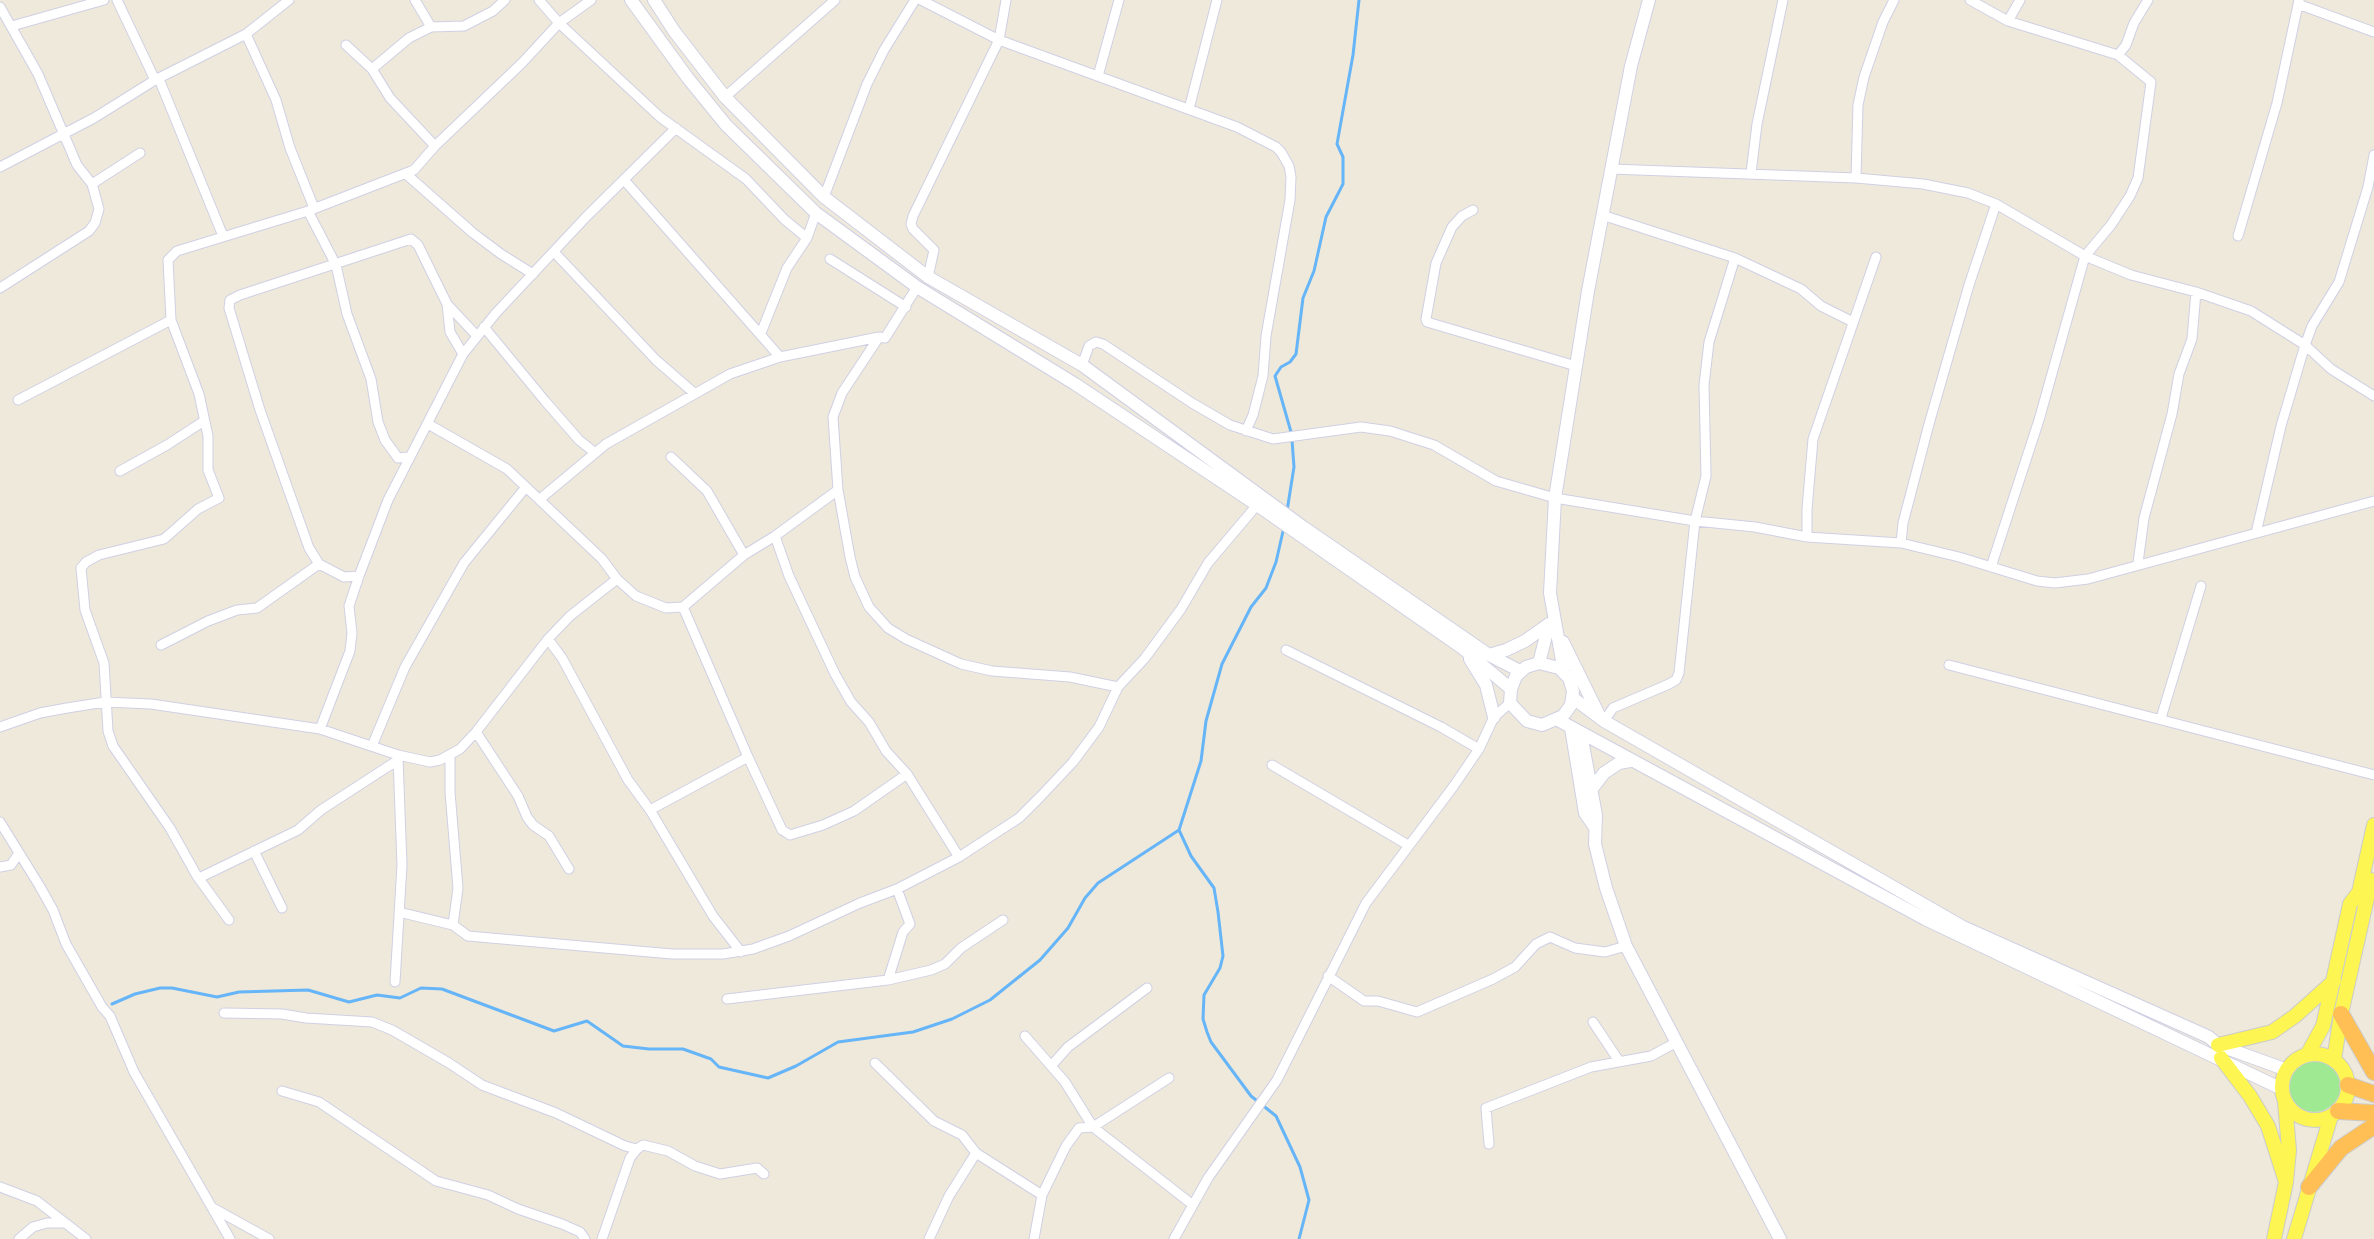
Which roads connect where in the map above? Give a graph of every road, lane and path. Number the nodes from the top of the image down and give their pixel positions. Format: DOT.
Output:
graph roads {
  1 [pos="104,0"];
  2 [pos="117,0"];
  3 [pos="289,0"];
  4 [pos="415,0"];
  5 [pos="505,0"];
  6 [pos="539,0"];
  7 [pos="591,0"];
  8 [pos="631,0"];
  9 [pos="654,0"];
  10 [pos="835,0"];
  11 [pos="915,0"];
  12 [pos="921,0"];
  13 [pos="1006,0"];
  14 [pos="1119,0"];
  15 [pos="1217,0"];
  16 [pos="1649,0"];
  17 [pos="1783,0"];
  18 [pos="1894,0"];
  19 [pos="1970,0"];
  20 [pos="2020,0"];
  21 [pos="2148,0"];
  22 [pos="2299,2"];
  23 [pos="0,7"];
  24 [pos="2008,21"];
  25 [pos="559,23"];
  26 [pos="12,26"];
  27 [pos="431,27"];
  28 [pos="2374,32"];
  29 [pos="246,34"];
  30 [pos="999,40"];
  31 [pos="346,45"];
  32 [pos="2126,45"];
  33 [pos="2118,55"];
  34 [pos="2129,64"];
  35 [pos="372,69"];
  36 [pos="1098,76"];
  37 [pos="157,80"];
  38 [pos="725,97"];
  39 [pos="1189,109"];
  40 [pos="676,128"];
  41 [pos="65,132"];
  42 [pos="435,146"];
  43 [pos="140,153"];
  44 [pos="2374,155"];
  45 [pos="0,167"];
  46 [pos="1611,169"];
  47 [pos="1751,173"];
  48 [pos="406,174"];
  49 [pos="1856,178"];
  50 [pos="625,181"];
  51 [pos="92,184"];
  52 [pos="824,197"];
  53 [pos="1996,204"];
  54 [pos="311,209"];
  55 [pos="1473,210"];
  56 [pos="816,213"];
  57 [pos="1602,215"];
  58 [pos="223,236"];
  59 [pos="2238,236"];
  60 [pos="807,238"];
  61 [pos="554,252"];
  62 [pos="2085,256"];
  63 [pos="1876,257"];
  64 [pos="1735,258"];
  65 [pos="830,259"];
  66 [pos="336,265"];
  67 [pos="533,274"];
  68 [pos="928,277"];
  69 [pos="917,287"];
  70 [pos="0,288"];
  71 [pos="2196,292"];
  72 [pos="447,304"];
  73 [pos="906,307"];
  74 [pos="171,320"];
  75 [pos="1853,322"];
  76 [pos="484,327"];
  77 [pos="761,333"];
  78 [pos="477,336"];
  79 [pos="879,337"];
  80 [pos="2305,345"];
  81 [pos="463,354"];
  82 [pos="780,357"];
  83 [pos="1082,365"];
  84 [pos="1576,366"];
  85 [pos="694,393"];
  86 [pos="2374,396"];
  87 [pos="18,400"];
  88 [pos="204,421"];
  89 [pos="428,424"];
  90 [pos="1246,431"];
  91 [pos="594,452"];
  92 [pos="409,457"];
  93 [pos="671,457"];
  94 [pos="120,471"];
  95 [pos="526,487"];
  96 [pos="838,490"];
  97 [pos="1555,498"];
  98 [pos="540,499"];
  99 [pos="2374,501"];
  100 [pos="1260,503"];
  101 [pos="1695,521"];
  102 [pos="1298,530"];
  103 [pos="2256,533"];
  104 [pos="775,536"];
  105 [pos="1807,537"];
  106 [pos="1901,543"];
  107 [pos="744,555"];
  108 [pos="2138,563"];
  109 [pos="319,564"];
  110 [pos="1991,567"];
  111 [pos="359,576"];
  112 [pos="617,579"];
  113 [pos="2201,586"];
  114 [pos="683,607"];
  115 [pos="1553,622"];
  116 [pos="548,639"];
  117 [pos="161,645"];
  118 [pos="1461,647"];
  119 [pos="1286,650"];
  120 [pos="1489,655"];
  121 [pos="1539,663"];
  122 [pos="1949,665"];
  123 [pos="1520,671"];
  124 [pos="1564,672"];
  125 [pos="1118,687"];
  126 [pos="1511,689"];
  127 [pos="1573,698"];
  128 [pos="105,702"];
  129 [pos="1510,703"];
  130 [pos="1494,717"];
  131 [pos="2161,718"];
  132 [pos="1603,719"];
  133 [pos="1558,720"];
  134 [pos="0,727"];
  135 [pos="320,729"];
  136 [pos="1576,731"];
  137 [pos="476,732"];
  138 [pos="372,746"];
  139 [pos="1479,749"];
  140 [pos="450,756"];
  141 [pos="748,757"];
  142 [pos="398,758"];
  143 [pos="1630,761"];
  144 [pos="1272,765"];
  145 [pos="907,774"];
  146 [pos="2374,775"];
  147 [pos="1591,790"];
  148 [pos="650,810"];
  149 [pos="0,822"];
  150 [pos="2374,825"];
  151 [pos="1594,826"];
  152 [pos="1408,845"];
  153 [pos="254,851"];
  154 [pos="19,853"];
  155 [pos="959,857"];
  156 [pos="2374,866"];
  157 [pos="0,867"];
  158 [pos="569,869"];
  159 [pos="199,878"];
  160 [pos="897,889"];
  161 [pos="282,908"];
  162 [pos="399,912"];
  163 [pos="229,920"];
  164 [pos="1003,920"];
  165 [pos="453,925"];
  166 [pos="1626,946"];
  167 [pos="741,952"];
  168 [pos="1328,976"];
  169 [pos="888,980"];
  170 [pos="2334,980"];
  171 [pos="395,982"];
  172 [pos="1147,988"];
  173 [pos="727,999"];
  174 [pos="224,1013"];
  175 [pos="2341,1014"];
  176 [pos="1593,1022"];
  177 [pos="1025,1036"];
  178 [pos="1675,1043"];
  179 [pos="2219,1052"];
  180 [pos="2307,1055"];
  181 [pos="2334,1060"];
  182 [pos="1619,1061"];
  183 [pos="875,1063"];
  184 [pos="1052,1065"];
  185 [pos="2287,1070"];
  186 [pos="2374,1072"];
  187 [pos="1169,1078"];
  188 [pos="2348,1085"];
  189 [pos="282,1091"];
  190 [pos="2374,1094"];
  191 [pos="2284,1095"];
  192 [pos="2334,1113"];
  193 [pos="2374,1113"];
  194 [pos="2374,1126"];
  195 [pos="1093,1127"];
  196 [pos="1489,1144"];
  197 [pos="634,1153"];
  198 [pos="976,1153"];
  199 [pos="764,1174"];
  200 [pos="2286,1182"];
  201 [pos="0,1187"];
  202 [pos="2309,1187"];
  203 [pos="1042,1195"];
  204 [pos="1193,1205"];
  205 [pos="213,1207"];
  206 [pos="64,1223"];
  207 [pos="19,1239"];
  208 [pos="86,1239"];
  209 [pos="230,1239"];
  210 [pos="269,1239"];
  211 [pos="585,1239"];
  212 [pos="602,1239"];
  213 [pos="929,1239"];
  214 [pos="1034,1239"];
  215 [pos="1174,1239"];
  216 [pos="1780,1239"];
  217 [pos="2274,1239"];
  218 [pos="2294,1239"];
  1 -- 26 [label="street"];
  2 -- 37 [label="street"];
  3 -- 29 [label="street"];
  4 -- 27 [label="street"];
  5 -- 27 [label="street"];
  6 -- 25 [label="street"];
  7 -- 25 [label="street"];
  8 -- 56 [label="main road"];
  9 -- 38 [label="main road"];
  10 -- 38 [label="street"];
  11 -- 52 [label="street"];
  12 -- 30 [label="street"];
  13 -- 30 [label="street"];
  14 -- 36 [label="street"];
  15 -- 39 [label="street"];
  16 -- 46 [label="main road"];
  17 -- 47 [label="street"];
  18 -- 49 [label="street"];
  19 -- 24 [label="street"];
  20 -- 24 [label="street"];
  21 -- 32 [label="street"];
  22 -- 28 [label="street"];
  22 -- 59 [label="street"];
  23 -- 26 [label="street"];
  24 -- 33 [label="street"];
  25 -- 40 [label="street"];
  25 -- 42 [label="street"];
  26 -- 41 [label="street"];
  27 -- 35 [label="street"];
  29 -- 37 [label="street"];
  29 -- 54 [label="street"];
  30 -- 36 [label="street"];
  30 -- 68 [label="street"];
  31 -- 35 [label="street"];
  32 -- 33 [label="street"];
  32 -- 34 [label="street"];
  33 -- 34 [label="street"];
  34 -- 62 [label="street"];
  35 -- 42 [label="street"];
  36 -- 39 [label="street"];
  37 -- 41 [label="street"];
  37 -- 58 [label="street"];
  38 -- 52 [label="main road"];
  39 -- 90 [label="street"];
  40 -- 50 [label="street"];
  40 -- 60 [label="street"];
  41 -- 45 [label="street"];
  41 -- 51 [label="street"];
  42 -- 48 [label="street"];
  43 -- 51 [label="street"];
  44 -- 80 [label="street"];
  46 -- 47 [label="street"];
  46 -- 57 [label="main road"];
  47 -- 49 [label="street"];
  48 -- 54 [label="street"];
  48 -- 67 [label="street"];
  49 -- 53 [label="street"];
  50 -- 61 [label="street"];
  50 -- 77 [label="street"];
  51 -- 70 [label="street"];
  52 -- 68 [label="main road"];
  53 -- 62 [label="street"];
  53 -- 106 [label="street"];
  54 -- 58 [label="street"];
  54 -- 66 [label="street"];
  55 -- 84 [label="street"];
  56 -- 60 [label="street"];
  56 -- 69 [label="main road"];
  57 -- 64 [label="street"];
  57 -- 84 [label="main road"];
  58 -- 74 [label="street"];
  60 -- 77 [label="street"];
  61 -- 67 [label="street"];
  61 -- 85 [label="street"];
  62 -- 71 [label="street"];
  62 -- 110 [label="street"];
  63 -- 75 [label="street"];
  64 -- 75 [label="street"];
  64 -- 101 [label="street"];
  65 -- 73 [label="street"];
  66 -- 72 [label="street"];
  66 -- 92 [label="street"];
  66 -- 109 [label="street"];
  67 -- 76 [label="street"];
  68 -- 83 [label="main road"];
  69 -- 73 [label="street"];
  69 -- 100 [label="main road"];
  71 -- 80 [label="street"];
  71 -- 108 [label="street"];
  72 -- 78 [label="street"];
  72 -- 81 [label="street"];
  73 -- 79 [label="street"];
  74 -- 87 [label="street"];
  74 -- 88 [label="street"];
  75 -- 105 [label="street"];
  76 -- 78 [label="street"];
  76 -- 91 [label="street"];
  77 -- 82 [label="street"];
  78 -- 81 [label="street"];
  79 -- 82 [label="street"];
  79 -- 96 [label="street"];
  80 -- 86 [label="street"];
  80 -- 103 [label="street"];
  81 -- 89 [label="street"];
  82 -- 85 [label="street"];
  83 -- 90 [label="street"];
  83 -- 100 [label="main road"];
  84 -- 97 [label="main road"];
  85 -- 91 [label="street"];
  88 -- 94 [label="street"];
  88 -- 128 [label="street"];
  89 -- 92 [label="street"];
  89 -- 95 [label="street"];
  90 -- 97 [label="street"];
  91 -- 98 [label="street"];
  92 -- 111 [label="street"];
  93 -- 107 [label="street"];
  95 -- 98 [label="street"];
  95 -- 138 [label="street"];
  96 -- 104 [label="street"];
  96 -- 125 [label="street"];
  97 -- 101 [label="street"];
  97 -- 115 [label="main road"];
  98 -- 112 [label="street"];
  99 -- 103 [label="street"];
  100 -- 102 [label="main road"];
  100 -- 125 [label="street"];
  101 -- 105 [label="street"];
  101 -- 132 [label="street"];
  102 -- 118 [label="main road"];
  102 -- 120 [label="main road"];
  103 -- 108 [label="street"];
  104 -- 107 [label="street"];
  104 -- 145 [label="street"];
  105 -- 106 [label="street"];
  106 -- 110 [label="street"];
  107 -- 114 [label="street"];
  108 -- 110 [label="street"];
  109 -- 111 [label="street"];
  109 -- 117 [label="street"];
  111 -- 135 [label="street"];
  112 -- 114 [label="street"];
  112 -- 116 [label="street"];
  113 -- 131 [label="street"];
  114 -- 141 [label="street"];
  115 -- 120 [label="main road"];
  115 -- 121 [label="main road"];
  115 -- 124 [label="main road"];
  115 -- 132 [label="main road"];
  116 -- 137 [label="street"];
  116 -- 148 [label="street"];
  118 -- 126 [label="main road"];
  118 -- 130 [label="main road"];
  119 -- 139 [label="street"];
  120 -- 123 [label="main road"];
  121 -- 123 [label="main road"];
  121 -- 124 [label="main road"];
  122 -- 131 [label="street"];
  123 -- 126 [label="main road"];
  124 -- 127 [label="main road"];
  125 -- 155 [label="street"];
  126 -- 129 [label="main road"];
  127 -- 132 [label="main road"];
  127 -- 133 [label="main road"];
  128 -- 134 [label="street"];
  128 -- 135 [label="street"];
  128 -- 159 [label="street"];
  129 -- 130 [label="street"];
  129 -- 133 [label="main road"];
  130 -- 139 [label="street"];
  131 -- 146 [label="street"];
  132 -- 179 [label="main road"];
  133 -- 136 [label="main road"];
  135 -- 138 [label="street"];
  136 -- 143 [label="main road"];
  136 -- 147 [label="main road"];
  136 -- 151 [label="main road"];
  137 -- 140 [label="street"];
  137 -- 158 [label="street"];
  138 -- 142 [label="street"];
  139 -- 152 [label="street"];
  140 -- 142 [label="street"];
  140 -- 165 [label="street"];
  141 -- 145 [label="street"];
  141 -- 148 [label="street"];
  142 -- 153 [label="street"];
  142 -- 162 [label="street"];
  143 -- 147 [label="main road"];
  143 -- 179 [label="main road"];
  144 -- 152 [label="street"];
  145 -- 155 [label="street"];
  147 -- 151 [label="main road"];
  148 -- 167 [label="street"];
  149 -- 154 [label="street"];
  150 -- 170 [label="main road"];
  151 -- 166 [label="main road"];
  152 -- 168 [label="street"];
  153 -- 159 [label="street"];
  153 -- 161 [label="street"];
  154 -- 157 [label="street"];
  154 -- 205 [label="street"];
  155 -- 160 [label="street"];
  156 -- 175 [label="main road"];
  159 -- 163 [label="street"];
  160 -- 167 [label="street"];
  160 -- 169 [label="street"];
  162 -- 165 [label="street"];
  162 -- 171 [label="street"];
  164 -- 169 [label="street"];
  165 -- 167 [label="street"];
  166 -- 168 [label="street"];
  166 -- 178 [label="main road"];
  168 -- 204 [label="street"];
  169 -- 173 [label="street"];
  170 -- 179 [label="main road"];
  170 -- 180 [label="main road"];
  172 -- 184 [label="street"];
  174 -- 197 [label="street"];
  175 -- 181 [label="main road"];
  175 -- 186 [label="highway"];
  176 -- 182 [label="street"];
  177 -- 184 [label="street"];
  178 -- 182 [label="street"];
  178 -- 216 [label="main road"];
  179 -- 185 [label="main road"];
  179 -- 191 [label="main road"];
  179 -- 200 [label="main road"];
  180 -- 181 [label="main road"];
  180 -- 185 [label="main road"];
  181 -- 188 [label="main road"];
  182 -- 196 [label="street"];
  183 -- 198 [label="street"];
  184 -- 195 [label="street"];
  185 -- 191 [label="main road"];
  187 -- 195 [label="street"];
  188 -- 190 [label="highway"];
  188 -- 192 [label="main road"];
  189 -- 211 [label="street"];
  191 -- 192 [label="main road"];
  191 -- 200 [label="main road"];
  192 -- 193 [label="highway"];
  192 -- 202 [label="main road"];
  194 -- 202 [label="highway"];
  195 -- 203 [label="street"];
  195 -- 204 [label="street"];
  197 -- 199 [label="street"];
  197 -- 212 [label="street"];
  198 -- 203 [label="street"];
  198 -- 213 [label="street"];
  200 -- 217 [label="main road"];
  201 -- 206 [label="street"];
  202 -- 218 [label="main road"];
  203 -- 214 [label="street"];
  204 -- 215 [label="street"];
  205 -- 209 [label="street"];
  205 -- 210 [label="street"];
  206 -- 207 [label="street"];
  206 -- 208 [label="street"];
}
